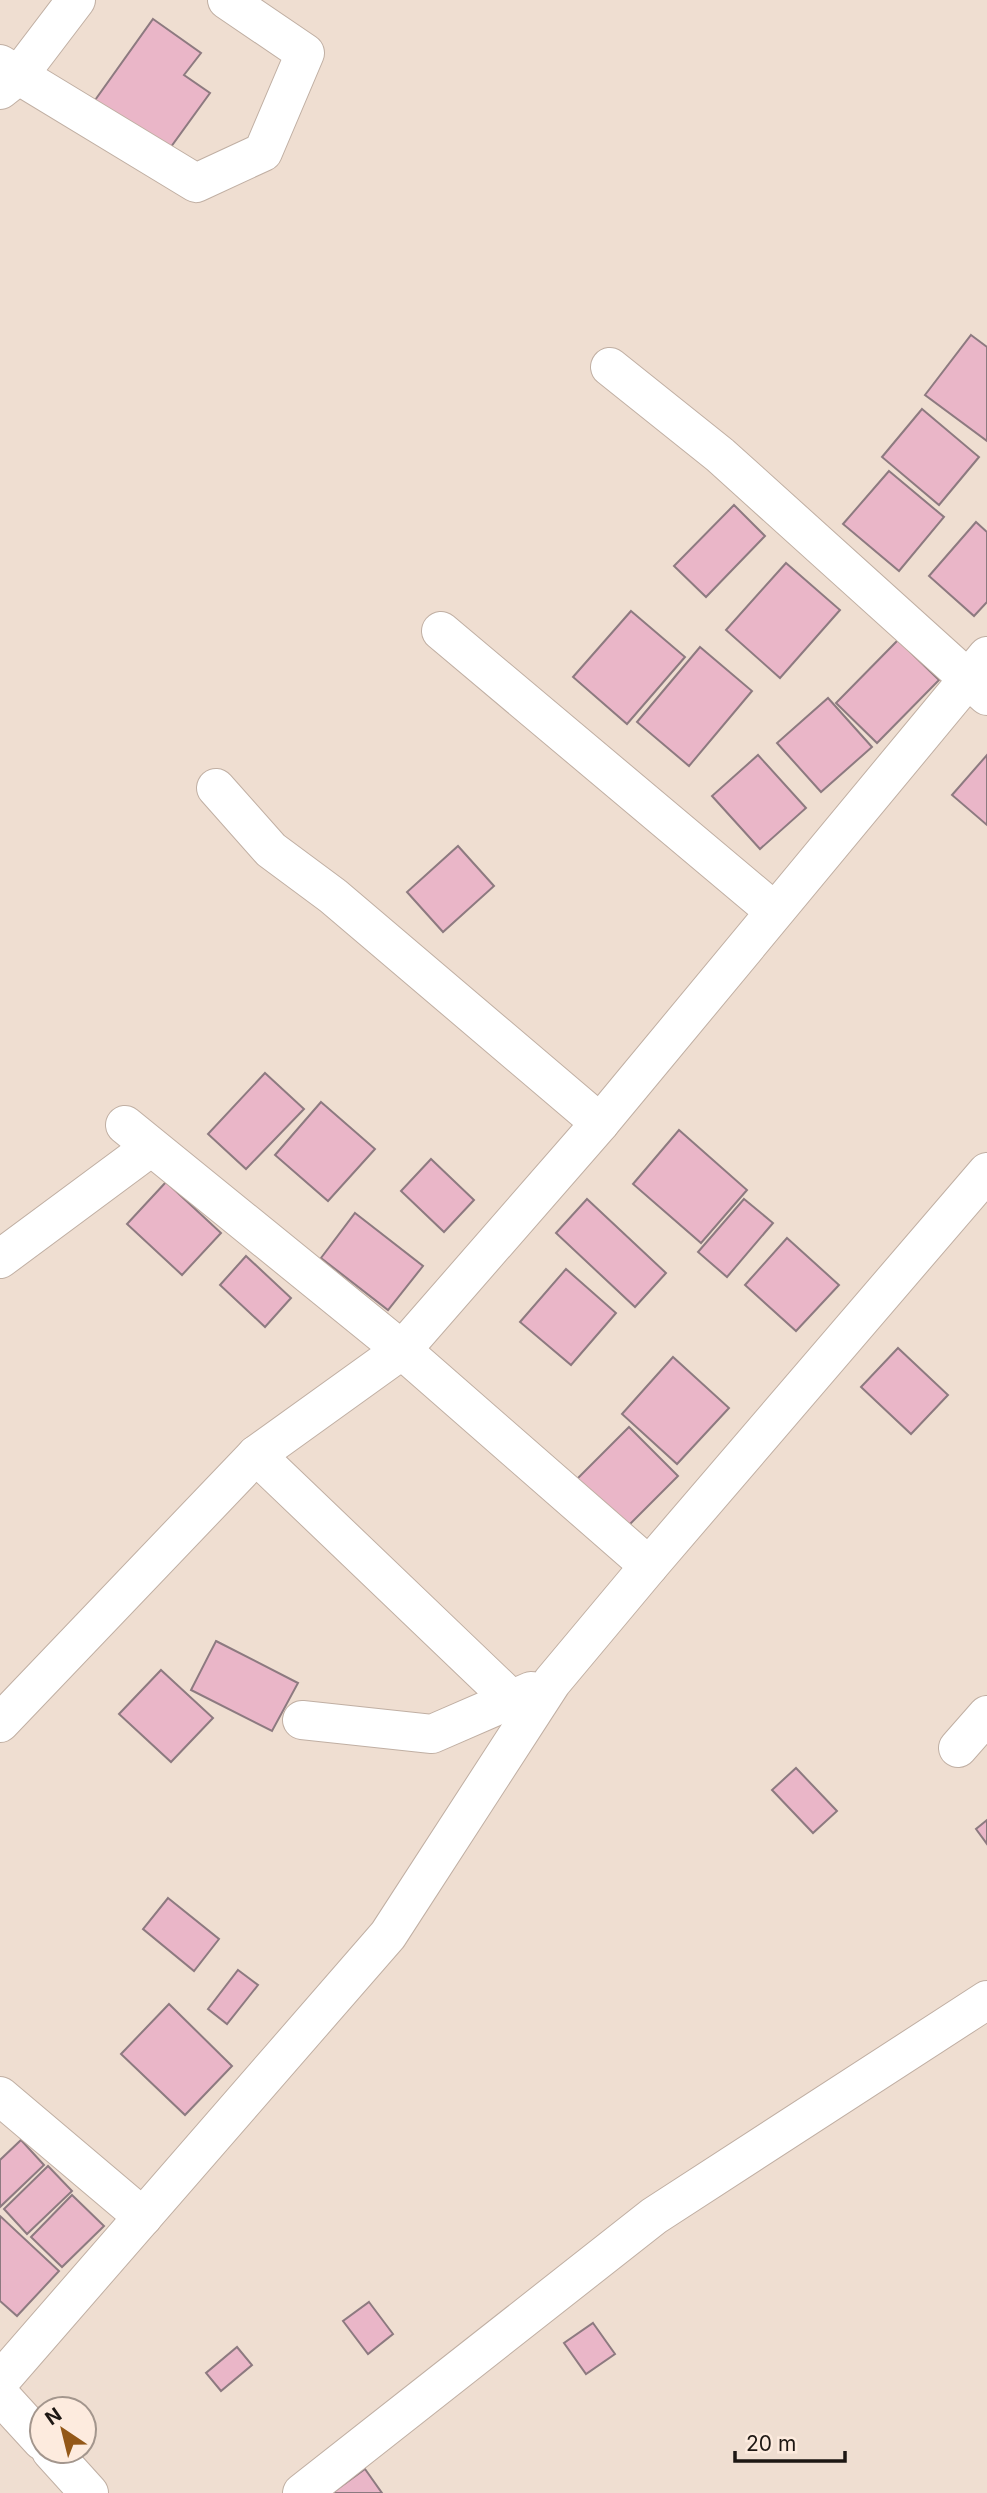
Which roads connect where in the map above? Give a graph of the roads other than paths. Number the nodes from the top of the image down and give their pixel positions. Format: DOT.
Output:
graph roads {
  1 [pos="76,0"];
  2 [pos="227,0"];
  3 [pos="6,76"];
  4 [pos="610,367"];
  5 [pos="440,631"];
  6 [pos="980,677"];
  7 [pos="216,788"];
  8 [pos="774,911"];
  9 [pos="600,1123"];
  10 [pos="987,1172"];
  11 [pos="0,1259"];
  12 [pos="402,1350"];
  13 [pos="256,1455"];
  14 [pos="649,1566"];
  15 [pos="552,1682"];
  16 [pos="512,1700"];
  17 [pos="987,1715"];
  18 [pos="302,1720"];
  19 [pos="0,1723"];
  20 [pos="958,1748"];
  21 [pos="987,2000"];
  22 [pos="0,2095"];
  23 [pos="143,2217"];
  24 [pos="0,2381"];
  25 [pos="0,2395"];
  26 [pos="28,2426"];
  27 [pos="64,2465"];
  28 [pos="89,2493"];
  29 [pos="302,2493"];
  1 -- 3 [label="street"];
  2 -- 3 [label="street"];
  4 -- 6 [label="street"];
  5 -- 8 [label="street"];
  6 -- 8 [label="street"];
  7 -- 9 [label="street"];
  8 -- 9 [label="street"];
  9 -- 12 [label="street"];
  10 -- 14 [label="street"];
  11 -- 12 [label="street"];
  12 -- 13 [label="street"];
  12 -- 14 [label="street"];
  13 -- 16 [label="street"];
  13 -- 19 [label="street"];
  14 -- 15 [label="street"];
  15 -- 16 [label="street"];
  15 -- 23 [label="street"];
  16 -- 18 [label="street"];
  17 -- 20 [label="street"];
  21 -- 29 [label="street"];
  22 -- 23 [label="street"];
  23 -- 24 [label="street"];
  25 -- 26 [label="street"];
  27 -- 28 [label="street"];
}
